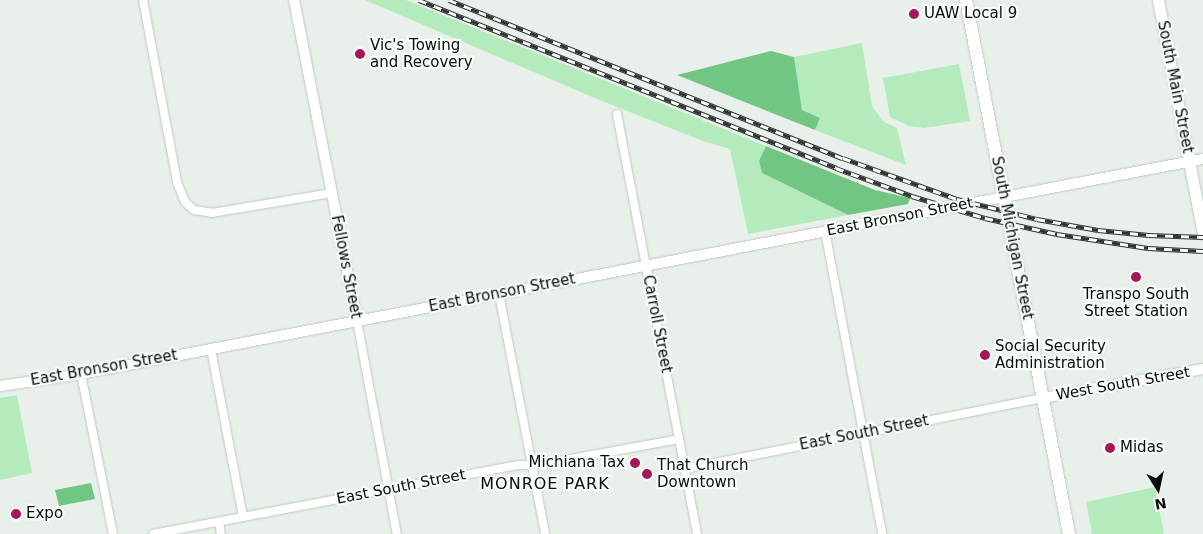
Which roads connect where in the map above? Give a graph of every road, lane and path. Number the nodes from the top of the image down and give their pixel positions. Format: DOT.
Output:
graph roads {
  1 [pos="143,0"];
  2 [pos="294,0"];
  3 [pos="966,0"];
  4 [pos="1158,0"];
  5 [pos="617,114"];
  6 [pos="1203,159"];
  7 [pos="1189,162"];
  8 [pos="332,193"];
  9 [pos="1004,197"];
  10 [pos="824,231"];
  11 [pos="1203,234"];
  12 [pos="646,266"];
  13 [pos="499,294"];
  14 [pos="357,321"];
  15 [pos="211,349"];
  16 [pos="1203,369"];
  17 [pos="81,374"];
  18 [pos="0,386"];
  19 [pos="1043,398"];
  20 [pos="863,434"];
  21 [pos="678,439"];
  22 [pos="531,464"];
  23 [pos="684,468"];
  24 [pos="389,489"];
  25 [pos="243,517"];
  26 [pos="219,522"];
  27 [pos="113,534"];
  28 [pos="153,534"];
  29 [pos="221,534"];
  30 [pos="397,534"];
  31 [pos="545,534"];
  32 [pos="696,534"];
  33 [pos="882,534"];
  34 [pos="1069,534"];
  1 -- 8 [label="street"];
  2 -- 8 [label="street, Fellows Street"];
  3 -- 9 [label="main road, South Michigan Street"];
  4 -- 7 [label="main road, South Main Street"];
  5 -- 12 [label="street, Carroll Street"];
  6 -- 7 [label="street, East Bronson Street"];
  7 -- 9 [label="street, East Bronson Street"];
  7 -- 11 [label="main road, South Main Street"];
  8 -- 14 [label="street, Fellows Street"];
  9 -- 10 [label="street, East Bronson Street"];
  9 -- 19 [label="main road, South Michigan Street"];
  10 -- 12 [label="street, East Bronson Street"];
  10 -- 20 [label="street"];
  12 -- 13 [label="street, East Bronson Street"];
  12 -- 21 [label="street, Carroll Street"];
  13 -- 14 [label="street, East Bronson Street"];
  13 -- 22 [label="street"];
  14 -- 15 [label="street, East Bronson Street"];
  14 -- 24 [label="street, Fellows Street"];
  15 -- 17 [label="street, East Bronson Street"];
  15 -- 25 [label="street"];
  16 -- 19 [label="street, West South Street"];
  17 -- 18 [label="street, East Bronson Street"];
  17 -- 27 [label="street"];
  19 -- 20 [label="street, East South Street"];
  19 -- 34 [label="main road, South Michigan Street"];
  20 -- 23 [label="street, East South Street"];
  20 -- 33 [label="street"];
  21 -- 22 [label="street, East South Street"];
  21 -- 23 [label="street, Carroll Street"];
  22 -- 24 [label="street, East South Street"];
  22 -- 31 [label="street"];
  23 -- 32 [label="street, Carroll Street"];
  24 -- 25 [label="street, East South Street"];
  24 -- 30 [label="street, Fellows Street"];
  25 -- 26 [label="street, East South Street"];
  26 -- 28 [label="street, East South Street"];
  26 -- 29 [label="street"];
}
